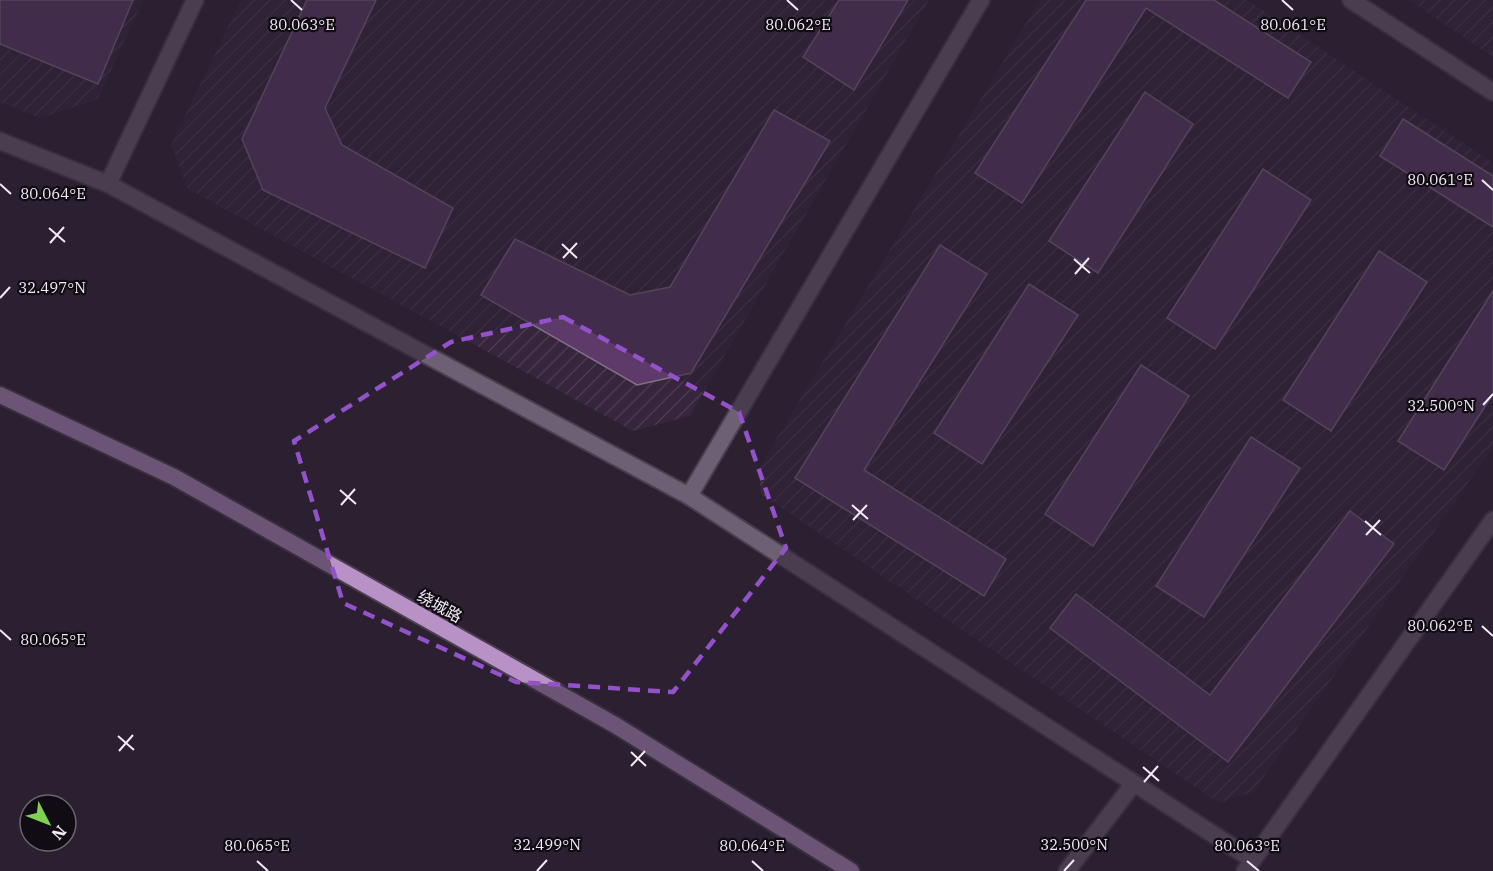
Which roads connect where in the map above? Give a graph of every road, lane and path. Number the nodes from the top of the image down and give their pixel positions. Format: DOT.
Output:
graph roads {
  1 [pos="195,0"];
  2 [pos="981,0"];
  3 [pos="1351,0"];
  4 [pos="1493,92"];
  5 [pos="0,141"];
  6 [pos="108,184"];
  7 [pos="0,395"];
  8 [pos="689,496"];
  9 [pos="1493,520"];
  10 [pos="1134,783"];
  11 [pos="1249,865"];
  12 [pos="851,871"];
  13 [pos="1067,871"];
  1 -- 6 [label="street"];
  2 -- 8 [label="street"];
  3 -- 4 [label="street"];
  5 -- 6 [label="street"];
  6 -- 8 [label="street"];
  7 -- 12 [label="highway, 绕城路"];
  8 -- 10 [label="street"];
  9 -- 11 [label="street"];
  10 -- 11 [label="street"];
  10 -- 13 [label="street"];
}
